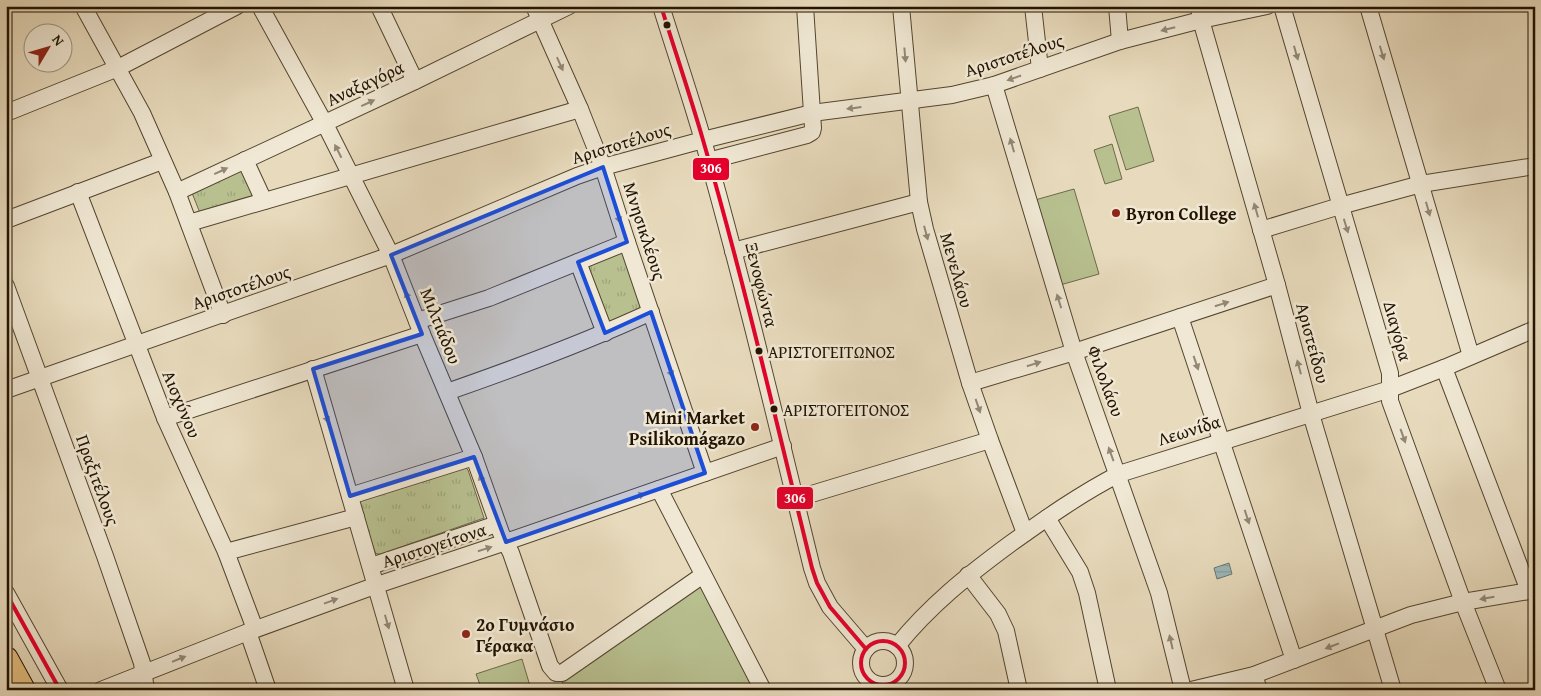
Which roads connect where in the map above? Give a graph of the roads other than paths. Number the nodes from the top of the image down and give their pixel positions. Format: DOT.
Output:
graph roads {
  1 [pos="83,6"];
  2 [pos="237,6"];
  3 [pos="260,6"];
  4 [pos="380,6"];
  5 [pos="569,6"];
  6 [pos="661,6"];
  7 [pos="805,6"];
  8 [pos="901,6"];
  9 [pos="1032,6"];
  10 [pos="1117,6"];
  11 [pos="1267,6"];
  12 [pos="1282,6"];
  13 [pos="1368,6"];
  14 [pos="537,13"];
  15 [pos="1200,13"];
  16 [pos="1120,41"];
  17 [pos="118,68"];
  18 [pos="1040,69"];
  19 [pos="415,82"];
  20 [pos="994,85"];
  21 [pos="909,102"];
  22 [pos="580,109"];
  23 [pos="6,113"];
  24 [pos="812,113"];
  25 [pos="325,124"];
  26 [pos="703,140"];
  27 [pos="245,160"];
  28 [pos="162,161"];
  29 [pos="708,161"];
  30 [pos="1535,166"];
  31 [pos="603,167"];
  32 [pos="351,176"];
  33 [pos="1421,184"];
  34 [pos="78,192"];
  35 [pos="177,192"];
  36 [pos="264,201"];
  37 [pos="919,202"];
  38 [pos="1340,206"];
  39 [pos="6,220"];
  40 [pos="189,223"];
  41 [pos="1262,230"];
  42 [pos="627,242"];
  43 [pos="733,251"];
  44 [pos="391,255"];
  45 [pos="578,262"];
  46 [pos="1278,285"];
  47 [pos="6,286"];
  48 [pos="651,312"];
  49 [pos="223,315"];
  50 [pos="1180,317"];
  51 [pos="419,328"];
  52 [pos="605,333"];
  53 [pos="1534,333"];
  54 [pos="137,344"];
  55 [pos="1074,352"];
  56 [pos="1471,356"];
  57 [pos="1444,368"];
  58 [pos="313,369"];
  59 [pos="39,378"];
  60 [pos="970,383"];
  61 [pos="1390,389"];
  62 [pos="6,390"];
  63 [pos="447,392"];
  64 [pos="1311,414"];
  65 [pos="165,418"];
  66 [pos="990,440"];
  67 [pos="1222,441"];
  68 [pos="783,446"];
  69 [pos="474,457"];
  70 [pos="705,473"];
  71 [pos="1119,474"];
  72 [pos="659,489"];
  73 [pos="350,496"];
  74 [pos="795,499"];
  75 [pos="356,517"];
  76 [pos="1047,518"];
  77 [pos="498,524"];
  78 [pos="1025,533"];
  79 [pos="506,542"];
  80 [pos="226,552"];
  81 [pos="371,566"];
  82 [pos="703,575"];
  83 [pos="968,575"];
  84 [pos="376,585"];
  85 [pos="1532,590"];
  86 [pos="6,593"];
  87 [pos="1463,602"];
  88 [pos="252,630"];
  89 [pos="1375,630"];
  90 [pos="897,646"];
  91 [pos="866,649"];
  92 [pos="6,659"];
  93 [pos="1294,660"];
  94 [pos="144,673"];
  95 [pos="1257,682"];
  96 [pos="905,683"];
  97 [pos="864,684"];
  98 [pos="23,690"];
  99 [pos="60,690"];
  100 [pos="101,690"];
  101 [pos="146,690"];
  102 [pos="268,690"];
  103 [pos="406,690"];
  104 [pos="762,690"];
  105 [pos="1019,690"];
  106 [pos="1108,690"];
  107 [pos="1182,690"];
  108 [pos="1191,690"];
  109 [pos="1393,690"];
  110 [pos="1498,690"];
  1 -- 17 [label="street"];
  2 -- 17 [label="street"];
  3 -- 25 [label="street, Μιλτιάδου"];
  4 -- 19 [label="street"];
  5 -- 14 [label="street, Αναξαγόρα"];
  6 -- 26 [label="street, Ξενοφώντα"];
  7 -- 24 [label="street"];
  8 -- 21 [label="street, Μενελάου, one-way"];
  9 -- 18 [label="street"];
  10 -- 16 [label="street"];
  11 -- 15 [label="street, Αριστοτέλους"];
  12 -- 38 [label="street, Διαγόρα, one-way"];
  13 -- 33 [label="street, one-way"];
  14 -- 19 [label="street, Αναξαγόρα"];
  14 -- 22 [label="street, Μνησικλέους, one-way"];
  15 -- 16 [label="street, Αριστοτέλους, one-way"];
  41 -- 15 [label="street, Αριστείδου, one-way"];
  16 -- 18 [label="street, Αριστοτέλους"];
  17 -- 23 [label="street"];
  17 -- 28 [label="street"];
  18 -- 20 [label="street, Αριστοτέλους, one-way"];
  25 -- 19 [label="street, Αναξαγόρα, one-way"];
  20 -- 21 [label="street, Αριστοτέλους"];
  55 -- 20 [label="street, Φιλολάου, one-way"];
  21 -- 24 [label="street, Αριστοτέλους, one-way"];
  21 -- 37 [label="street, Μενελάου"];
  22 -- 31 [label="street, Μνησικλέους"];
  22 -- 32 [label="street"];
  24 -- 26 [label="street, Αριστοτέλους"];
  24 -- 29 [label="street"];
  25 -- 27 [label="street, Αναξαγόρα"];
  32 -- 25 [label="street, Μιλτιάδου, one-way"];
  26 -- 29 [label="street, Ξενοφώντα"];
  26 -- 31 [label="street, Αριστοτέλους"];
  35 -- 27 [label="street, Αναξαγόρα, one-way"];
  27 -- 36 [label="street"];
  28 -- 34 [label="street"];
  28 -- 35 [label="street"];
  29 -- 43 [label="street, Ξενοφώντα"];
  30 -- 33 [label="street"];
  31 -- 42 [label="street, Μνησικλέους, one-way"];
  31 -- 44 [label="street, Αριστοτέλους"];
  32 -- 36 [label="street"];
  32 -- 44 [label="street, Μιλτιάδου"];
  33 -- 38 [label="street"];
  33 -- 56 [label="street, one-way"];
  34 -- 39 [label="street"];
  34 -- 54 [label="street, Αισχύνου"];
  35 -- 40 [label="street"];
  36 -- 40 [label="street"];
  37 -- 43 [label="street"];
  37 -- 60 [label="street, Μενελάου, one-way"];
  38 -- 41 [label="street"];
  38 -- 61 [label="street, Διαγόρα, one-way"];
  40 -- 49 [label="street"];
  41 -- 46 [label="street, Αριστείδου"];
  42 -- 45 [label="street"];
  42 -- 48 [label="street, Μνησικλέους"];
  43 -- 68 [label="street, Ξενοφώντα"];
  44 -- 49 [label="street, Αριστοτέλους"];
  51 -- 44 [label="street, Μιλτιάδου, one-way"];
  45 -- 51 [label="street"];
  45 -- 52 [label="street"];
  50 -- 46 [label="street, one-way"];
  64 -- 46 [label="street, Αριστείδου, one-way"];
  47 -- 59 [label="street, Πραξιτέλους"];
  48 -- 52 [label="street"];
  48 -- 70 [label="street, Μνησικλέους, one-way"];
  49 -- 54 [label="street, Αριστοτέλους"];
  50 -- 55 [label="street"];
  50 -- 67 [label="street, one-way"];
  51 -- 58 [label="street"];
  51 -- 63 [label="street, Μιλτιάδου"];
  52 -- 63 [label="street"];
  53 -- 56 [label="street, Λεωνίδα"];
  54 -- 59 [label="street, Αριστοτέλους"];
  54 -- 65 [label="street, Αισχύνου"];
  60 -- 55 [label="street, one-way"];
  71 -- 55 [label="street, Φιλολάου, one-way"];
  56 -- 57 [label="street, Λεωνίδα"];
  57 -- 61 [label="street, Λεωνίδα"];
  57 -- 85 [label="street"];
  58 -- 65 [label="street"];
  58 -- 73 [label="street, one-way"];
  59 -- 62 [label="street, Αριστοτέλους"];
  59 -- 94 [label="street, Πραξιτέλους"];
  60 -- 66 [label="street, Μενελάου, one-way"];
  61 -- 64 [label="street, Λεωνίδα"];
  61 -- 87 [label="street, Διαγόρα, one-way"];
  63 -- 69 [label="street, Μιλτιάδου"];
  64 -- 67 [label="street, Λεωνίδα"];
  64 -- 89 [label="street, Αριστείδου"];
  65 -- 80 [label="street, Αισχύνου"];
  66 -- 74 [label="street"];
  66 -- 78 [label="street, Μενελάου"];
  67 -- 71 [label="street, Λεωνίδα"];
  67 -- 93 [label="street, one-way"];
  68 -- 70 [label="street, Αριστογείτονα"];
  68 -- 74 [label="street, Ξενοφώντα"];
  69 -- 73 [label="street"];
  77 -- 69 [label="street, Μιλτιάδου, one-way"];
  70 -- 72 [label="street, Αριστογείτονα"];
  71 -- 76 [label="street, Λεωνίδα"];
  107 -- 71 [label="street, Φιλολάου, one-way"];
  79 -- 72 [label="street, Αριστογείτονα, one-way"];
  72 -- 82 [label="street"];
  73 -- 75 [label="street"];
  74 -- 91 [label="street, Ξενοφώντα"];
  75 -- 80 [label="street"];
  75 -- 81 [label="street"];
  76 -- 78 [label="street, Λεωνίδα"];
  76 -- 106 [label="street"];
  77 -- 79 [label="street, Μιλτιάδου"];
  77 -- 81 [label="street"];
  78 -- 83 [label="street, Λεωνίδα"];
  79 -- 82 [label="street, Μιλτιάδου"];
  84 -- 79 [label="street, Αριστογείτονα, one-way"];
  80 -- 88 [label="street, Αισχύνου"];
  81 -- 84 [label="street"];
  82 -- 104 [label="street"];
  83 -- 90 [label="street, Λεωνίδα"];
  83 -- 105 [label="street"];
  88 -- 84 [label="street, Αριστογείτονα, one-way"];
  84 -- 103 [label="street, one-way"];
  85 -- 87 [label="street, one-way"];
  86 -- 99 [label="street"];
  87 -- 89 [label="street"];
  87 -- 110 [label="street, Διαγόρα"];
  94 -- 88 [label="street, Αριστογείτονα, one-way"];
  88 -- 102 [label="street, Αισχύνου"];
  89 -- 93 [label="street, one-way"];
  89 -- 109 [label="street, Αριστείδου"];
  90 -- 91 [label="street"];
  90 -- 96 [label="street"];
  91 -- 97 [label="street"];
  92 -- 98 [label="highway"];
  93 -- 95 [label="street"];
  94 -- 100 [label="street, Αριστογείτονα"];
  94 -- 101 [label="street, Πραξιτέλους"];
  95 -- 108 [label="street"];
  96 -- 97 [label="street"];
}
